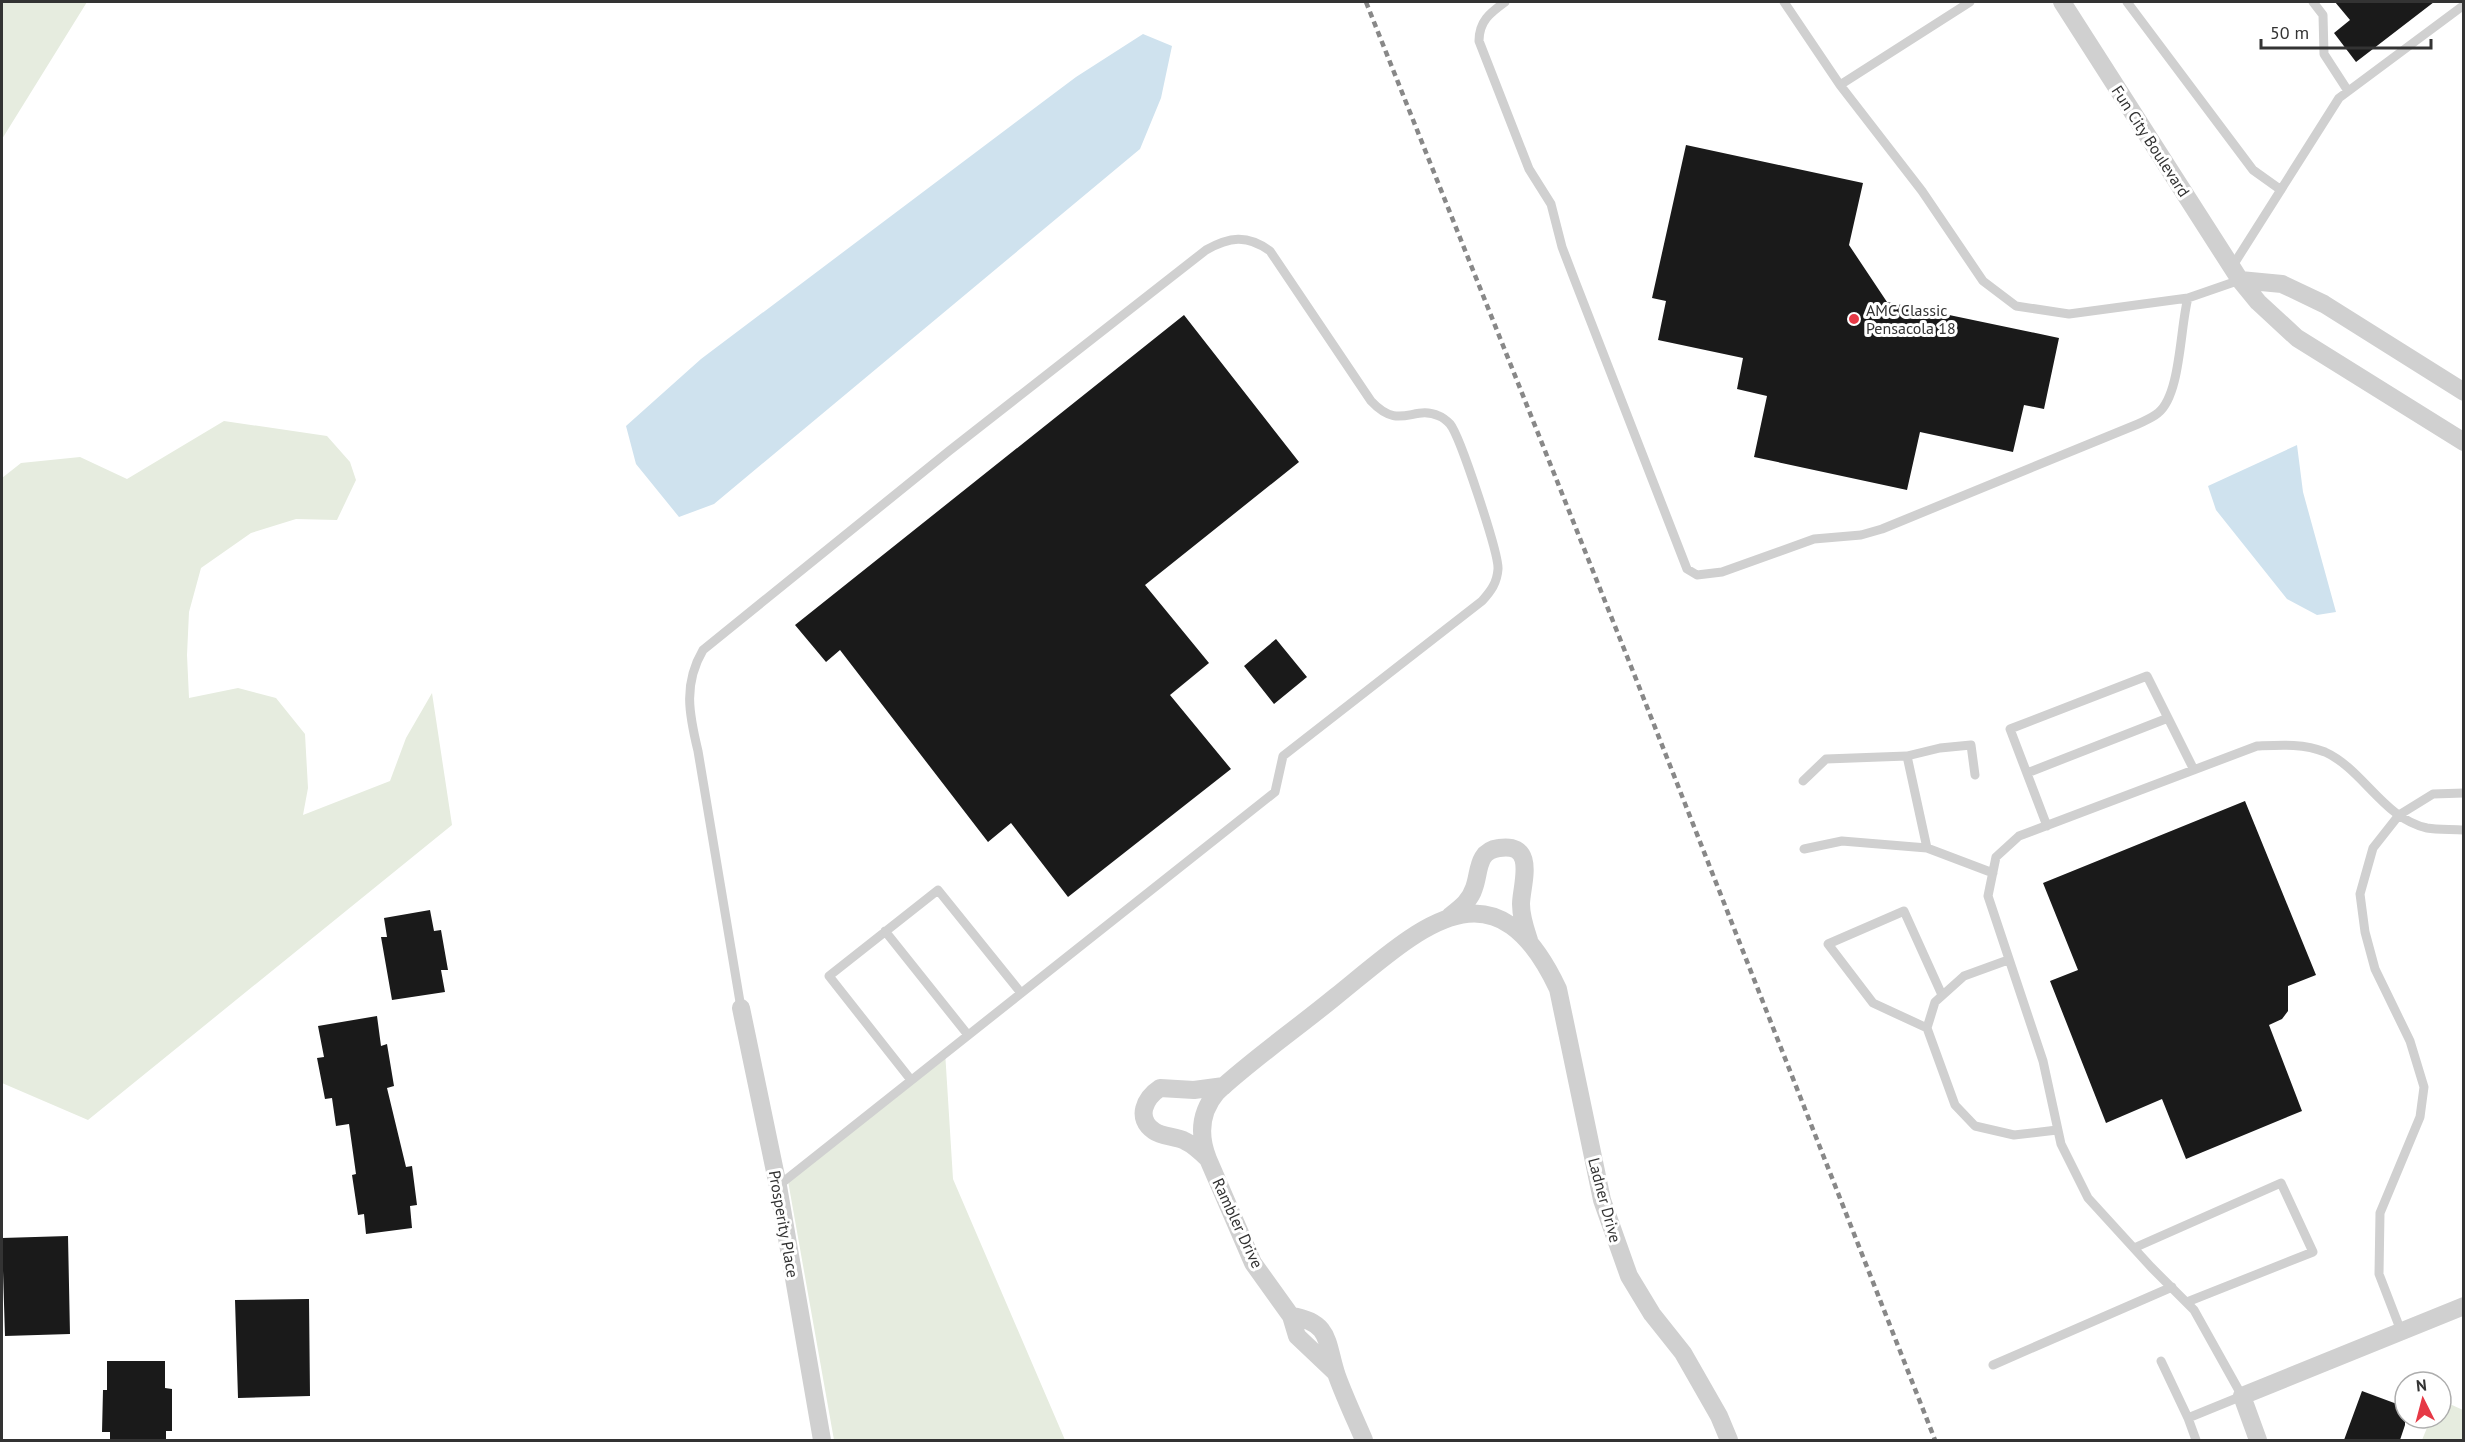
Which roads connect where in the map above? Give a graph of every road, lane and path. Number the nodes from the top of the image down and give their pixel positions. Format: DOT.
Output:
graph roads {
  1 [pos="1505,2"];
  2 [pos="1784,2"];
  3 [pos="1970,2"];
  4 [pos="2062,2"];
  5 [pos="2127,2"];
  6 [pos="2313,2"];
  7 [pos="2463,5"];
  8 [pos="1840,85"];
  9 [pos="2348,91"];
  10 [pos="2281,190"];
  11 [pos="2236,274"];
  12 [pos="2188,298"];
  13 [pos="2463,392"];
  14 [pos="2463,442"];
  15 [pos="2168,718"];
  16 [pos="1907,756"];
  17 [pos="2194,770"];
  18 [pos="2027,773"];
  19 [pos="1975,775"];
  20 [pos="1803,781"];
  21 [pos="2463,793"];
  22 [pos="2399,815"];
  23 [pos="2047,826"];
  24 [pos="2463,830"];
  25 [pos="1927,848"];
  26 [pos="1804,849"];
  27 [pos="1993,873"];
  28 [pos="1450,916"];
  29 [pos="885,931"];
  30 [pos="1529,940"];
  31 [pos="2008,960"];
  32 [pos="1021,993"];
  33 [pos="1942,995"];
  34 [pos="741,1008"];
  35 [pos="1927,1028"];
  36 [pos="968,1035"];
  37 [pos="911,1080"];
  38 [pos="1224,1086"];
  39 [pos="2057,1130"];
  40 [pos="1208,1159"];
  41 [pos="778,1186"];
  42 [pos="2134,1248"];
  43 [pos="2172,1287"];
  44 [pos="2187,1302"];
  45 [pos="2463,1306"];
  46 [pos="2402,1331"];
  47 [pos="2161,1361"];
  48 [pos="1993,1365"];
  49 [pos="2242,1396"];
  50 [pos="2188,1418"];
  51 [pos="822,1440"];
  52 [pos="1364,1440"];
  53 [pos="1729,1440"];
  54 [pos="2196,1440"];
  55 [pos="2258,1440"];
  1 -- 12 [label="lane"];
  2 -- 8 [label="lane"];
  3 -- 8 [label="lane"];
  4 -- 11 [label="street, Fun City Boulevard"];
  5 -- 10 [label="lane"];
  6 -- 9 [label="lane"];
  7 -- 9 [label="lane"];
  8 -- 12 [label="lane"];
  9 -- 10 [label="lane"];
  10 -- 11 [label="lane"];
  11 -- 12 [label="lane"];
  11 -- 13 [label="street"];
  11 -- 14 [label="street, Fun City Boulevard"];
  15 -- 17 [label="lane"];
  15 -- 18 [label="lane"];
  15 -- 18 [label="lane"];
  16 -- 19 [label="lane"];
  16 -- 20 [label="lane"];
  16 -- 25 [label="lane"];
  17 -- 22 [label="lane"];
  17 -- 23 [label="lane"];
  18 -- 23 [label="lane"];
  21 -- 22 [label="lane"];
  22 -- 24 [label="lane"];
  22 -- 46 [label="lane"];
  23 -- 27 [label="lane"];
  25 -- 26 [label="lane"];
  25 -- 27 [label="lane"];
  27 -- 31 [label="lane"];
  28 -- 30 [label="street, Ladner Drive"];
  28 -- 30 [label="street, Ladner Drive"];
  28 -- 38 [label="street, Ladner Drive"];
  29 -- 32 [label="lane"];
  29 -- 36 [label="lane"];
  29 -- 37 [label="lane"];
  30 -- 53 [label="street, Ladner Drive"];
  31 -- 33 [label="lane"];
  31 -- 39 [label="lane"];
  32 -- 34 [label="lane"];
  32 -- 36 [label="lane"];
  33 -- 35 [label="lane"];
  33 -- 35 [label="lane"];
  34 -- 41 [label="street, Prosperity Place"];
  35 -- 39 [label="lane"];
  36 -- 37 [label="lane"];
  37 -- 41 [label="lane"];
  38 -- 40 [label="street, Rambler Drive"];
  38 -- 40 [label="street, Rambler Drive"];
  39 -- 42 [label="lane"];
  40 -- 52 [label="street, Rambler Drive"];
  41 -- 51 [label="street, Prosperity Place"];
  42 -- 43 [label="lane"];
  42 -- 44 [label="lane"];
  43 -- 44 [label="lane"];
  43 -- 48 [label="lane"];
  44 -- 49 [label="lane"];
  45 -- 46 [label="street"];
  46 -- 49 [label="street"];
  47 -- 50 [label="lane"];
  49 -- 50 [label="lane"];
  49 -- 55 [label="street"];
  50 -- 54 [label="lane"];
}
